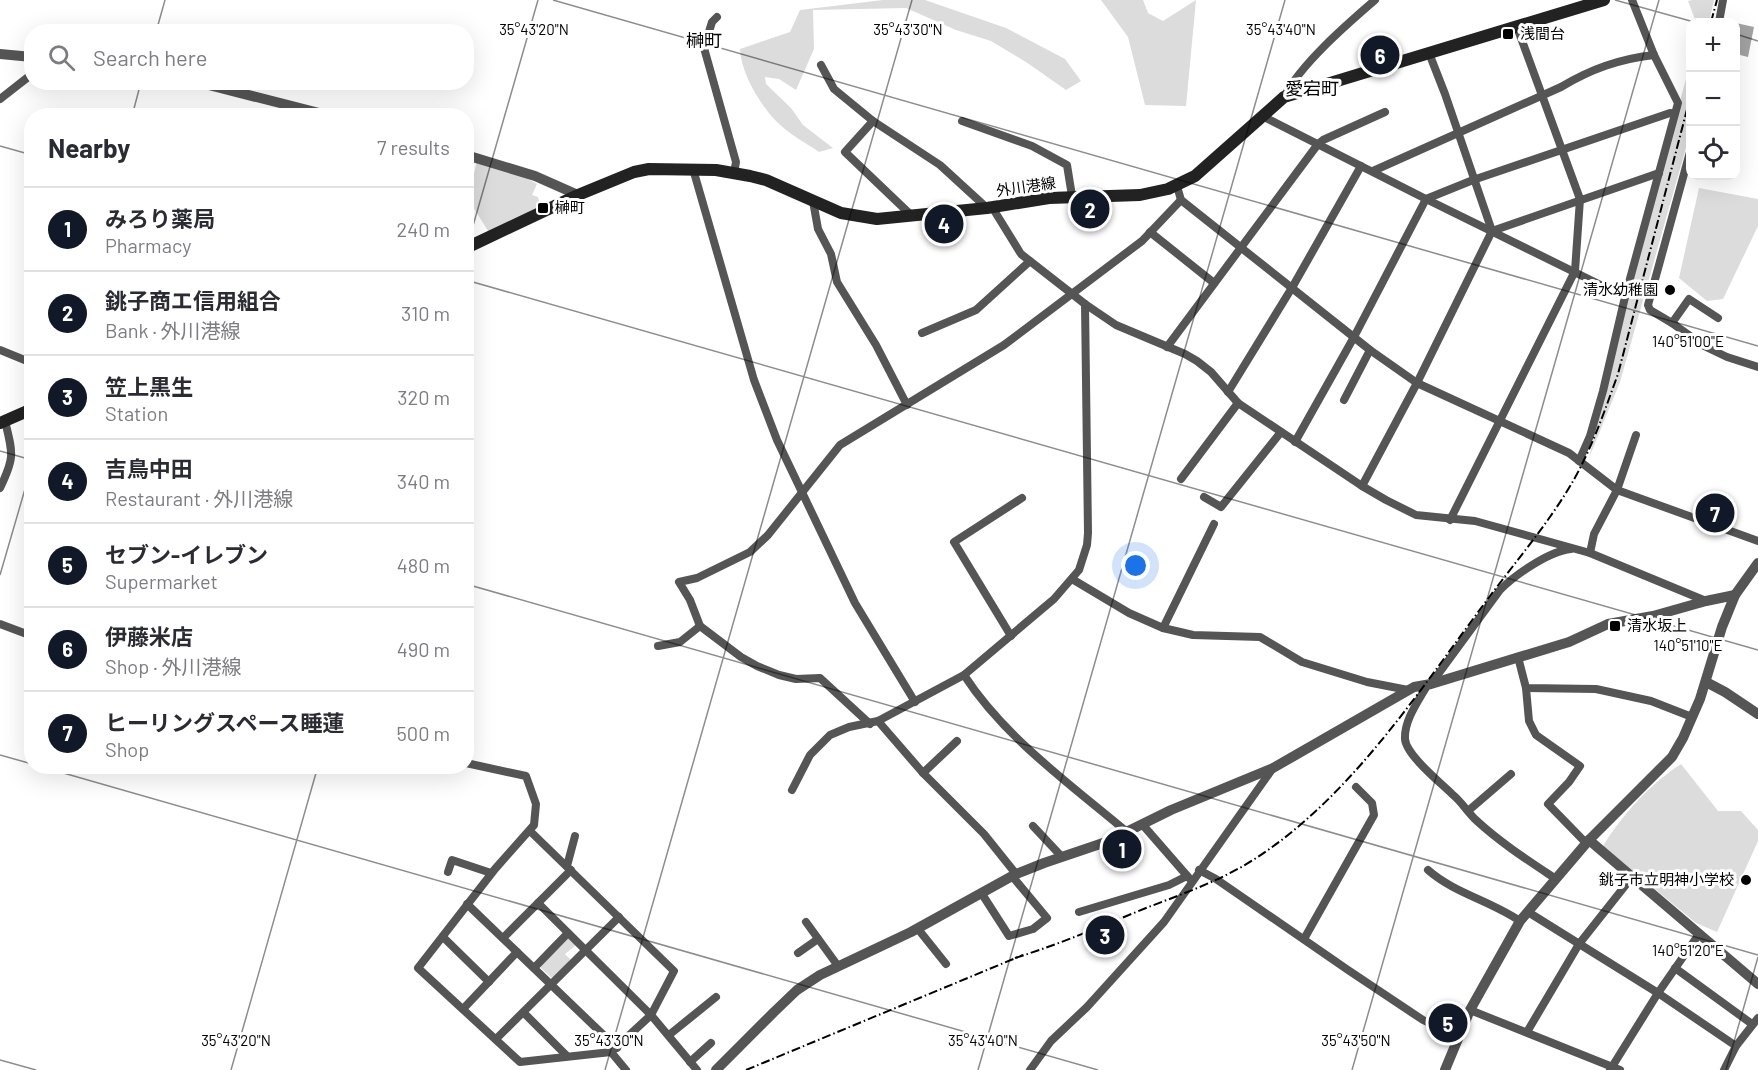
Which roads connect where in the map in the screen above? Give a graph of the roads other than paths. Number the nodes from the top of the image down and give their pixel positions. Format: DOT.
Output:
graph roads {
  1 [pos="1375,0"];
  2 [pos="1604,0"];
  3 [pos="1632,0"];
  4 [pos="1724,0"];
  5 [pos="717,17"];
  6 [pos="1720,18"];
  7 [pos="1517,27"];
  8 [pos="1429,53"];
  9 [pos="0,54"];
  10 [pos="24,56"];
  11 [pos="1654,56"];
  12 [pos="821,65"];
  13 [pos="24,80"];
  14 [pos="229,90"];
  15 [pos="1541,95"];
  16 [pos="1284,97"];
  17 [pos="0,99"];
  18 [pos="299,108"];
  19 [pos="1385,112"];
  20 [pos="1674,114"];
  21 [pos="1262,116"];
  22 [pos="873,121"];
  23 [pos="962,121"];
  24 [pos="1458,132"];
  25 [pos="1318,144"];
  26 [pos="1561,150"];
  27 [pos="474,157"];
  28 [pos="1361,166"];
  29 [pos="1686,167"];
  30 [pos="693,169"];
  31 [pos="1373,171"];
  32 [pos="734,173"];
  33 [pos="1659,173"];
  34 [pos="1473,180"];
  35 [pos="1177,186"];
  36 [pos="578,195"];
  37 [pos="1072,196"];
  38 [pos="1580,199"];
  39 [pos="1181,200"];
  40 [pos="1426,200"];
  41 [pos="813,201"];
  42 [pos="990,207"];
  43 [pos="913,217"];
  44 [pos="1492,231"];
  45 [pos="1150,232"];
  46 [pos="474,244"];
  47 [pos="1241,247"];
  48 [pos="1030,261"];
  49 [pos="1575,271"];
  50 [pos="1214,283"];
  51 [pos="1293,286"];
  52 [pos="1073,294"];
  53 [pos="1625,297"];
  54 [pos="1085,304"];
  55 [pos="1718,318"];
  56 [pos="1672,323"];
  57 [pos="922,333"];
  58 [pos="1354,337"];
  59 [pos="1167,347"];
  60 [pos="0,350"];
  61 [pos="1370,350"];
  62 [pos="24,360"];
  63 [pos="1758,367"];
  64 [pos="1417,383"];
  65 [pos="1228,392"];
  66 [pos="1344,399"];
  67 [pos="1238,403"];
  68 [pos="907,405"];
  69 [pos="24,412"];
  70 [pos="1498,421"];
  71 [pos="2,422"];
  72 [pos="1281,432"];
  73 [pos="1636,435"];
  74 [pos="1295,442"];
  75 [pos="1579,461"];
  76 [pos="1181,479"];
  77 [pos="1362,486"];
  78 [pos="0,488"];
  79 [pos="803,490"];
  80 [pos="1617,490"];
  81 [pos="1204,497"];
  82 [pos="1022,498"];
  83 [pos="1450,520"];
  84 [pos="1214,524"];
  85 [pos="1758,541"];
  86 [pos="1574,549"];
  87 [pos="1590,553"];
  88 [pos="1758,563"];
  89 [pos="1072,579"];
  90 [pos="1735,595"];
  91 [pos="1706,601"];
  92 [pos="0,624"];
  93 [pos="700,626"];
  94 [pos="1163,628"];
  95 [pos="24,633"];
  96 [pos="1011,636"];
  97 [pos="658,646"];
  98 [pos="1518,657"];
  99 [pos="964,675"];
  100 [pos="1706,682"];
  101 [pos="1429,684"];
  102 [pos="1526,688"];
  103 [pos="1408,690"];
  104 [pos="915,702"];
  105 [pos="1758,714"];
  106 [pos="1692,717"];
  107 [pos="874,723"];
  108 [pos="957,741"];
  109 [pos="474,765"];
  110 [pos="1273,768"];
  111 [pos="923,773"];
  112 [pos="1511,774"];
  113 [pos="1356,787"];
  114 [pos="792,790"];
  115 [pos="1468,811"];
  116 [pos="1142,824"];
  117 [pos="1034,826"];
  118 [pos="530,831"];
  119 [pos="1127,832"];
  120 [pos="575,836"];
  121 [pos="1588,842"];
  122 [pos="1062,857"];
  123 [pos="569,868"];
  124 [pos="1199,870"];
  125 [pos="1428,870"];
  126 [pos="448,872"];
  127 [pos="491,873"];
  128 [pos="1014,875"];
  129 [pos="1632,876"];
  130 [pos="1189,878"];
  131 [pos="1556,879"];
  132 [pos="982,894"];
  133 [pos="538,903"];
  134 [pos="467,904"];
  135 [pos="1079,912"];
  136 [pos="1528,912"];
  137 [pos="619,917"];
  138 [pos="1520,921"];
  139 [pos="806,922"];
  140 [pos="918,929"];
  141 [pos="568,933"];
  142 [pos="1699,934"];
  143 [pos="443,937"];
  144 [pos="503,938"];
  145 [pos="818,939"];
  146 [pos="1304,939"];
  147 [pos="1579,944"];
  148 [pos="586,950"];
  149 [pos="517,952"];
  150 [pos="798,954"];
  151 [pos="946,964"];
  152 [pos="838,966"];
  153 [pos="534,968"];
  154 [pos="1674,968"];
  155 [pos="489,982"];
  156 [pos="1758,984"];
  157 [pos="552,985"];
  158 [pos="1658,993"];
  159 [pos="716,997"];
  160 [pos="463,1009"];
  161 [pos="1470,1010"];
  162 [pos="525,1012"];
  163 [pos="651,1016"];
  164 [pos="1755,1021"];
  165 [pos="1527,1032"];
  166 [pos="669,1035"];
  167 [pos="1457,1036"];
  168 [pos="496,1040"];
  169 [pos="711,1043"];
  170 [pos="1736,1046"];
  171 [pos="614,1050"];
  172 [pos="567,1056"];
  173 [pos="690,1062"];
  174 [pos="1614,1069"];
  175 [pos="626,1070"];
  176 [pos="697,1070"];
  177 [pos="716,1070"];
  178 [pos="1030,1070"];
  179 [pos="1445,1070"];
  180 [pos="1724,1070"];
  1 -- 16 [label="street"];
  2 -- 7 [label="main road, 外川港線"];
  3 -- 11 [label="street"];
  4 -- 6 [label="street"];
  5 -- 32 [label="street"];
  7 -- 8 [label="main road, 外川港線"];
  7 -- 15 [label="street"];
  8 -- 16 [label="main road, 外川港線"];
  8 -- 24 [label="street"];
  9 -- 10 [label="street"];
  11 -- 15 [label="street"];
  11 -- 20 [label="street"];
  12 -- 22 [label="street"];
  13 -- 17 [label="street"];
  14 -- 18 [label="street"];
  15 -- 24 [label="street"];
  15 -- 26 [label="street"];
  16 -- 21 [label="main road, 外川港線"];
  19 -- 25 [label="street"];
  20 -- 26 [label="street"];
  20 -- 33 [label="street"];
  21 -- 25 [label="street"];
  21 -- 35 [label="main road, 外川港線"];
  22 -- 42 [label="street"];
  22 -- 43 [label="street"];
  23 -- 37 [label="street"];
  24 -- 31 [label="street"];
  24 -- 34 [label="street"];
  25 -- 28 [label="street"];
  25 -- 47 [label="street"];
  26 -- 34 [label="street"];
  26 -- 38 [label="street"];
  27 -- 36 [label="street"];
  28 -- 31 [label="street"];
  28 -- 51 [label="street"];
  29 -- 56 [label="street"];
  30 -- 32 [label="main road, 外川港線"];
  30 -- 36 [label="main road, 外川港線"];
  30 -- 79 [label="street"];
  31 -- 40 [label="street"];
  32 -- 41 [label="main road, 外川港線"];
  33 -- 38 [label="street"];
  33 -- 53 [label="street"];
  34 -- 40 [label="street"];
  34 -- 44 [label="street"];
  35 -- 37 [label="main road, 外川港線"];
  35 -- 39 [label="street"];
  36 -- 46 [label="main road, 外川港線"];
  37 -- 42 [label="main road, 外川港線"];
  38 -- 44 [label="street"];
  38 -- 49 [label="street"];
  39 -- 45 [label="street"];
  39 -- 47 [label="street"];
  40 -- 44 [label="street"];
  40 -- 58 [label="street"];
  41 -- 43 [label="main road, 外川港線"];
  41 -- 68 [label="street"];
  42 -- 43 [label="main road, 外川港線"];
  42 -- 48 [label="street"];
  44 -- 49 [label="street"];
  44 -- 64 [label="street"];
  45 -- 50 [label="street"];
  45 -- 52 [label="street"];
  47 -- 50 [label="street"];
  47 -- 51 [label="street"];
  48 -- 52 [label="street"];
  48 -- 57 [label="street"];
  49 -- 53 [label="street"];
  49 -- 70 [label="street"];
  50 -- 59 [label="street"];
  51 -- 58 [label="street"];
  51 -- 65 [label="street"];
  52 -- 54 [label="street"];
  52 -- 68 [label="street"];
  53 -- 75 [label="street"];
  54 -- 59 [label="street"];
  54 -- 89 [label="street"];
  55 -- 56 [label="street"];
  56 -- 63 [label="street"];
  58 -- 61 [label="street"];
  58 -- 74 [label="street"];
  59 -- 65 [label="street"];
  60 -- 62 [label="street"];
  61 -- 64 [label="street"];
  61 -- 66 [label="street"];
  64 -- 70 [label="street"];
  64 -- 77 [label="street"];
  65 -- 67 [label="street"];
  67 -- 72 [label="street"];
  67 -- 76 [label="street"];
  68 -- 79 [label="street"];
  69 -- 71 [label="main road"];
  70 -- 75 [label="street"];
  70 -- 83 [label="street"];
  71 -- 78 [label="street"];
  72 -- 74 [label="street"];
  72 -- 81 [label="street"];
  73 -- 80 [label="street"];
  74 -- 77 [label="street"];
  75 -- 80 [label="street"];
  77 -- 83 [label="street"];
  79 -- 93 [label="street"];
  79 -- 104 [label="street"];
  80 -- 85 [label="street"];
  80 -- 87 [label="street"];
  82 -- 96 [label="street"];
  83 -- 86 [label="street"];
  84 -- 94 [label="street"];
  86 -- 87 [label="street"];
  86 -- 101 [label="street"];
  87 -- 91 [label="street"];
  88 -- 90 [label="street"];
  89 -- 94 [label="street"];
  89 -- 96 [label="street"];
  90 -- 91 [label="street"];
  90 -- 100 [label="street"];
  91 -- 98 [label="street"];
  92 -- 95 [label="street"];
  93 -- 97 [label="street"];
  93 -- 107 [label="street"];
  94 -- 103 [label="street"];
  96 -- 99 [label="street"];
  98 -- 101 [label="street"];
  98 -- 102 [label="street"];
  99 -- 104 [label="street"];
  99 -- 119 [label="street"];
  100 -- 105 [label="street"];
  100 -- 106 [label="street"];
  101 -- 103 [label="street"];
  101 -- 115 [label="street"];
  102 -- 106 [label="street"];
  102 -- 121 [label="street"];
  103 -- 110 [label="street"];
  104 -- 107 [label="street"];
  106 -- 121 [label="street"];
  107 -- 111 [label="street"];
  107 -- 114 [label="street"];
  108 -- 111 [label="street"];
  109 -- 118 [label="street"];
  110 -- 116 [label="street"];
  110 -- 124 [label="street"];
  111 -- 128 [label="street"];
  112 -- 115 [label="street"];
  113 -- 146 [label="street"];
  115 -- 131 [label="street"];
  116 -- 119 [label="street"];
  116 -- 130 [label="street"];
  117 -- 122 [label="street"];
  118 -- 123 [label="street"];
  118 -- 127 [label="street"];
  119 -- 122 [label="street"];
  120 -- 123 [label="street"];
  121 -- 129 [label="street"];
  121 -- 131 [label="street"];
  122 -- 128 [label="street"];
  123 -- 133 [label="street"];
  123 -- 137 [label="street"];
  124 -- 130 [label="street"];
  124 -- 146 [label="street"];
  125 -- 138 [label="street"];
  126 -- 127 [label="street"];
  127 -- 134 [label="street"];
  128 -- 132 [label="street"];
  128 -- 132 [label="street"];
  129 -- 142 [label="street"];
  129 -- 147 [label="street"];
  130 -- 135 [label="street"];
  130 -- 178 [label="street"];
  131 -- 136 [label="street"];
  132 -- 140 [label="street"];
  133 -- 141 [label="street"];
  133 -- 144 [label="street"];
  134 -- 143 [label="street"];
  134 -- 144 [label="street"];
  136 -- 138 [label="street"];
  136 -- 147 [label="street"];
  137 -- 148 [label="street"];
  137 -- 163 [label="street"];
  138 -- 161 [label="street"];
  139 -- 145 [label="street"];
  140 -- 151 [label="street"];
  140 -- 152 [label="street"];
  141 -- 148 [label="street"];
  141 -- 153 [label="street"];
  142 -- 154 [label="street"];
  142 -- 156 [label="street"];
  143 -- 155 [label="street"];
  143 -- 160 [label="street"];
  144 -- 149 [label="street"];
  145 -- 150 [label="street"];
  145 -- 152 [label="street"];
  146 -- 167 [label="street"];
  147 -- 158 [label="street"];
  147 -- 165 [label="street"];
  148 -- 157 [label="street"];
  148 -- 163 [label="street"];
  149 -- 153 [label="street"];
  149 -- 155 [label="street"];
  152 -- 177 [label="street"];
  153 -- 157 [label="street"];
  154 -- 158 [label="street"];
  154 -- 164 [label="street"];
  155 -- 160 [label="street"];
  157 -- 162 [label="street"];
  157 -- 171 [label="street"];
  158 -- 170 [label="street"];
  158 -- 174 [label="street"];
  159 -- 166 [label="street"];
  160 -- 168 [label="street"];
  161 -- 165 [label="street"];
  161 -- 167 [label="street"];
  162 -- 168 [label="street"];
  162 -- 172 [label="street"];
  163 -- 166 [label="street"];
  163 -- 171 [label="street"];
  164 -- 170 [label="street"];
  165 -- 174 [label="street"];
  166 -- 173 [label="street"];
  167 -- 179 [label="street"];
  168 -- 172 [label="street"];
  169 -- 173 [label="street"];
  170 -- 180 [label="street"];
  171 -- 172 [label="street"];
  171 -- 175 [label="street"];
  173 -- 176 [label="street"];
}
